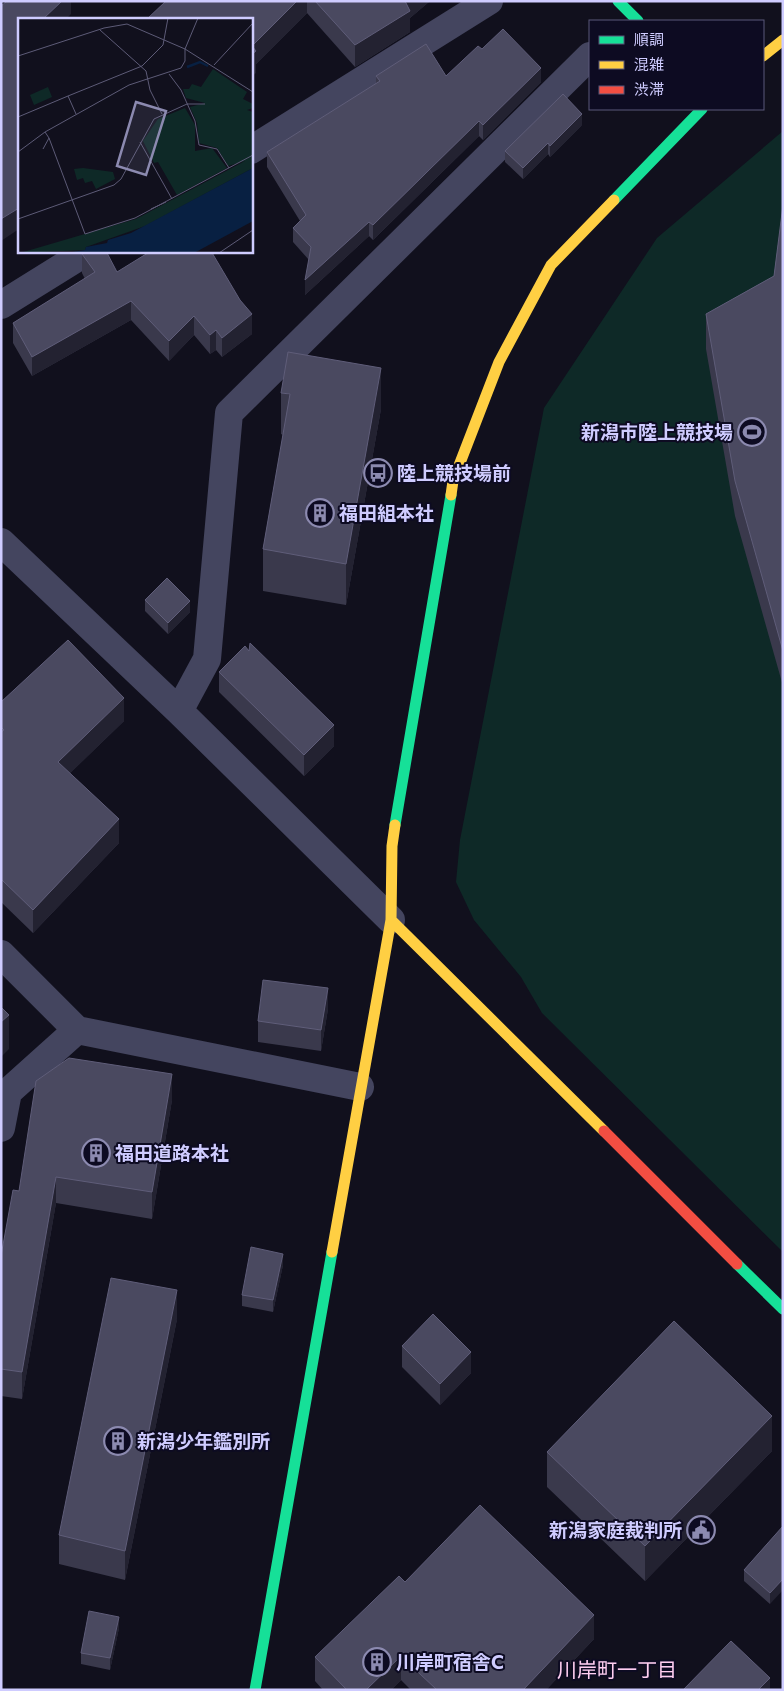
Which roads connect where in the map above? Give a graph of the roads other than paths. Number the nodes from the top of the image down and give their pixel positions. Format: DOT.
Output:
graph roads {
  1 [pos="489,1"];
  2 [pos="783,40"];
  3 [pos="764,55"];
  4 [pos="589,57"];
  5 [pos="701,110"];
  6 [pos="252,149"];
  7 [pos="86,252"];
  8 [pos="1,305"];
  9 [pos="1,542"];
  10 [pos="179,711"];
  11 [pos="390,920"];
  12 [pos="1,954"];
  13 [pos="77,1030"];
  14 [pos="360,1087"];
  15 [pos="1,1128"];
  16 [pos="783,1309"];
  17 [pos="255,1690"];
  1 -- 6 [label="street"];
  2 -- 3 [label="street"];
  4 -- 10 [label="street"];
  5 -- 11 [label="street"];
  7 -- 8 [label="street"];
  9 -- 10 [label="street"];
  10 -- 11 [label="street"];
  11 -- 14 [label="street"];
  11 -- 16 [label="street"];
  12 -- 13 [label="street"];
  13 -- 14 [label="street"];
  13 -- 15 [label="street"];
  14 -- 17 [label="street"];
}
